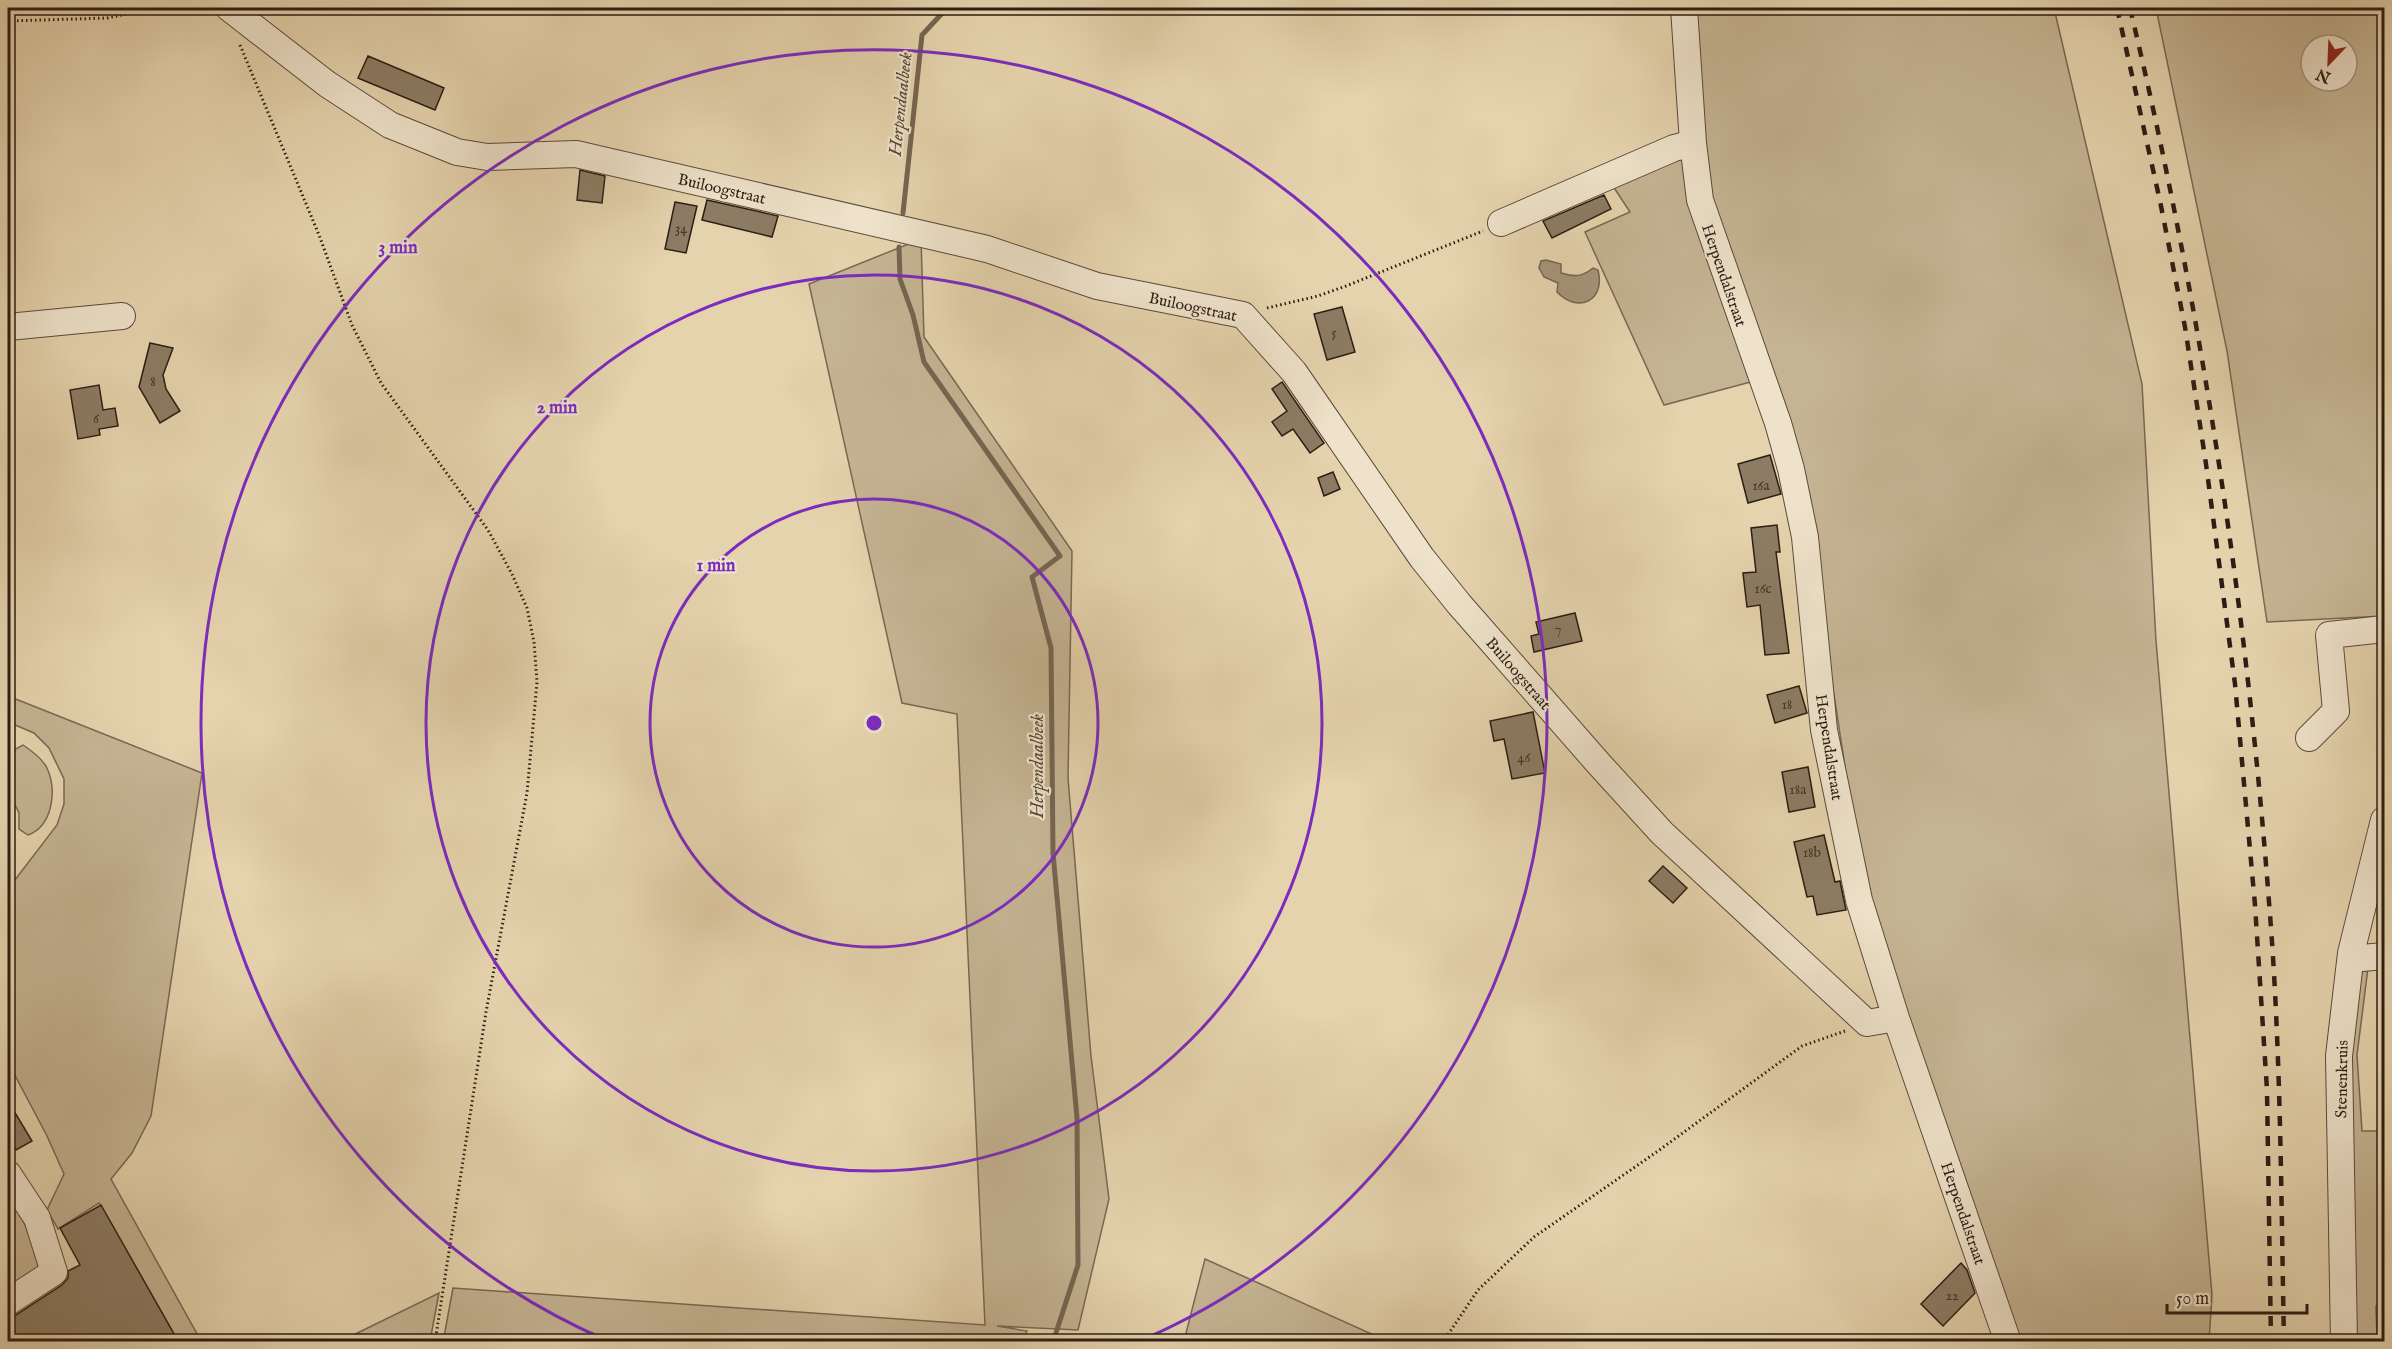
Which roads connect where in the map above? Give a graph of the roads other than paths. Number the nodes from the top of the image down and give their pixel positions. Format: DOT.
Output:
graph roads {
  1 [pos="228,8"];
  2 [pos="1684,8"];
  3 [pos="1693,144"];
  4 [pos="1501,223"];
  5 [pos="122,316"];
  6 [pos="8,327"];
  7 [pos="2385,629"];
  8 [pos="2309,738"];
  9 [pos="2385,820"];
  10 [pos="2351,953"];
  11 [pos="2385,956"];
  12 [pos="1896,1018"];
  13 [pos="8,1174"];
  14 [pos="8,1302"];
  15 [pos="2008,1341"];
  16 [pos="2344,1341"];
  1 -- 12 [label="street, Builoogstraat"];
  2 -- 3 [label="street, Herpendalstraat"];
  3 -- 4 [label="street"];
  3 -- 12 [label="street, Herpendalstraat"];
  5 -- 6 [label="street"];
  7 -- 8 [label="street"];
  9 -- 10 [label="street, Stenenkruis"];
  10 -- 11 [label="street"];
  10 -- 16 [label="street, Stenenkruis"];
  12 -- 15 [label="street, Herpendalstraat"];
  13 -- 14 [label="street"];
}
